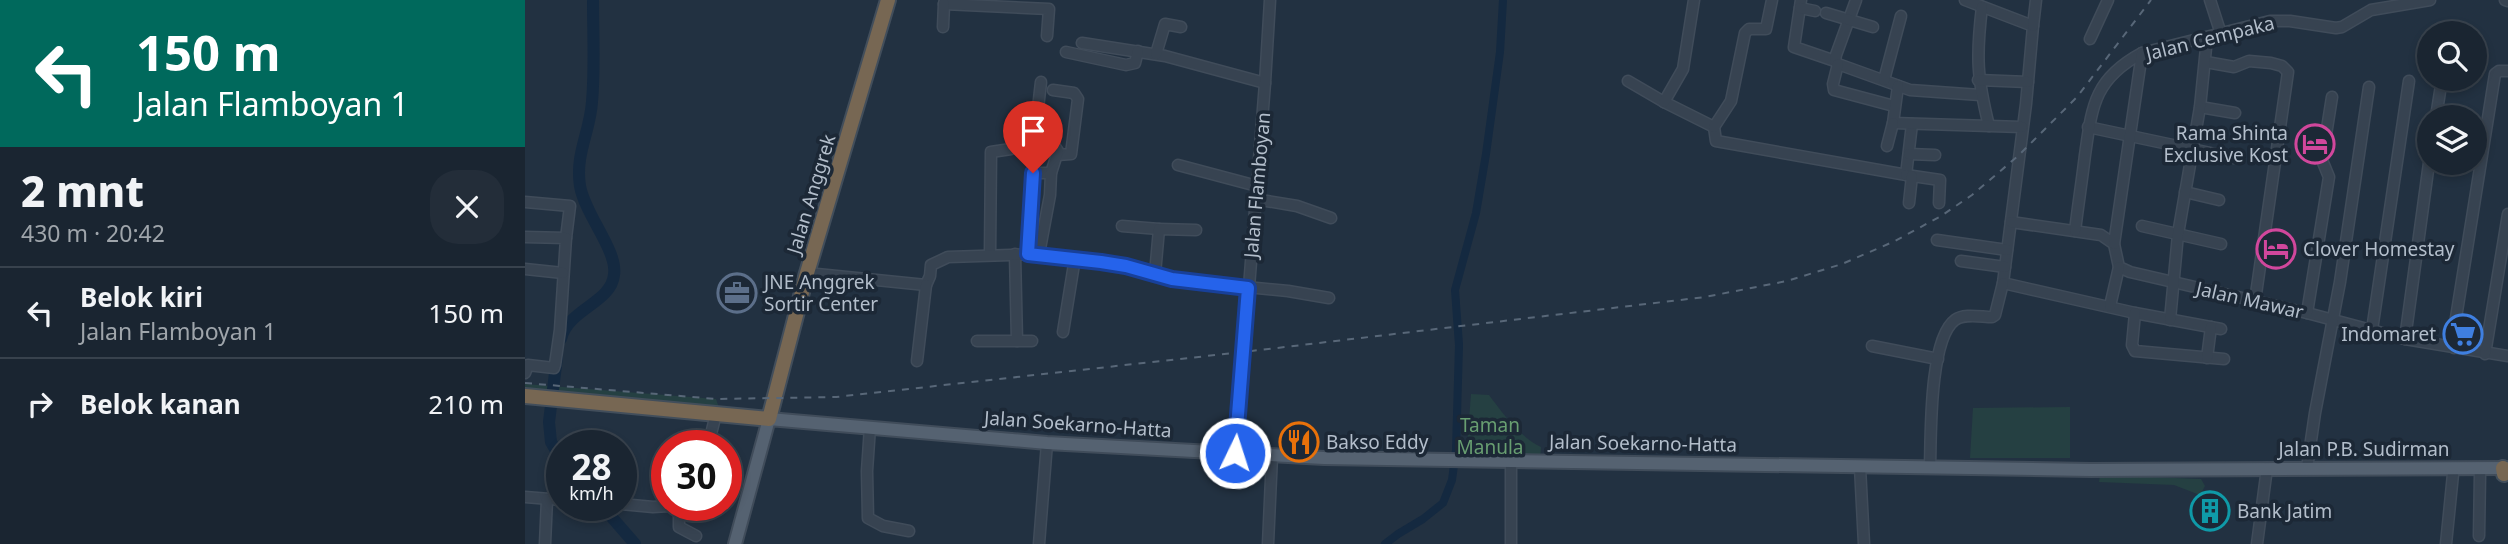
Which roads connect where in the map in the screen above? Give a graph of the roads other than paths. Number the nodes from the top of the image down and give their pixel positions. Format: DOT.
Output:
graph roads {
  1 [pos="888,0"];
  2 [pos="1270,0"];
  3 [pos="1694,0"];
  4 [pos="1772,0"];
  5 [pos="1856,0"];
  6 [pos="1965,0"];
  7 [pos="2036,0"];
  8 [pos="2108,0"];
  9 [pos="2210,0"];
  10 [pos="2428,0"];
  11 [pos="945,2"];
  12 [pos="1800,2"];
  13 [pos="1982,7"];
  14 [pos="1901,16"];
  15 [pos="1849,19"];
  16 [pos="2033,26"];
  17 [pos="943,27"];
  18 [pos="1181,27"];
  19 [pos="1873,27"];
  20 [pos="2221,34"];
  21 [pos="1047,36"];
  22 [pos="2207,37"];
  23 [pos="2090,39"];
  24 [pos="1082,43"];
  25 [pos="1138,51"];
  26 [pos="1066,52"];
  27 [pos="2142,53"];
  28 [pos="1156,54"];
  29 [pos="2206,62"];
  30 [pos="1837,63"];
  31 [pos="2508,71"];
  32 [pos="1978,79"];
  33 [pos="1884,80"];
  34 [pos="1628,81"];
  35 [pos="2409,81"];
  36 [pos="1041,82"];
  37 [pos="2028,82"];
  38 [pos="1265,83"];
  39 [pos="1898,86"];
  40 [pos="2369,87"];
  41 [pos="1052,90"];
  42 [pos="1980,95"];
  43 [pos="2332,97"];
  44 [pos="1664,102"];
  45 [pos="1894,106"];
  46 [pos="2200,107"];
  47 [pos="2235,113"];
  48 [pos="1893,123"];
  49 [pos="1912,124"];
  50 [pos="1989,126"];
  51 [pos="1714,127"];
  52 [pos="2022,127"];
  53 [pos="2088,127"];
  54 [pos="2130,135"];
  55 [pos="1034,143"];
  56 [pos="1887,146"];
  57 [pos="2193,149"];
  58 [pos="1909,154"];
  59 [pos="1057,155"];
  60 [pos="1935,155"];
  61 [pos="2234,158"];
  62 [pos="1178,166"];
  63 [pos="1051,173"];
  64 [pos="2427,175"];
  65 [pos="1909,176"];
  66 [pos="1257,186"];
  67 [pos="2185,192"];
  68 [pos="1255,199"];
  69 [pos="2219,200"];
  70 [pos="525,202"];
  71 [pos="1909,202"];
  72 [pos="1939,203"];
  73 [pos="2508,214"];
  74 [pos="1331,218"];
  75 [pos="2011,222"];
  76 [pos="1122,226"];
  77 [pos="2142,226"];
  78 [pos="1159,229"];
  79 [pos="1196,230"];
  80 [pos="2075,231"];
  81 [pos="2178,234"];
  82 [pos="525,236"];
  83 [pos="566,239"];
  84 [pos="1937,240"];
  85 [pos="2114,244"];
  86 [pos="2221,244"];
  87 [pos="2007,250"];
  88 [pos="1015,254"];
  89 [pos="1033,254"];
  90 [pos="990,255"];
  91 [pos="1075,258"];
  92 [pos="1961,261"];
  93 [pos="2005,267"];
  94 [pos="2119,267"];
  95 [pos="525,269"];
  96 [pos="563,273"];
  97 [pos="807,273"];
  98 [pos="1155,274"];
  99 [pos="2003,282"];
  100 [pos="2172,283"];
  101 [pos="926,285"];
  102 [pos="1248,288"];
  103 [pos="1329,298"];
  104 [pos="2255,301"];
  105 [pos="2110,306"];
  106 [pos="2135,313"];
  107 [pos="2307,313"];
  108 [pos="2170,320"];
  109 [pos="2332,321"];
  110 [pos="2372,330"];
  111 [pos="1063,332"];
  112 [pos="2405,339"];
  113 [pos="977,341"];
  114 [pos="1017,341"];
  115 [pos="1032,341"];
  116 [pos="1872,346"];
  117 [pos="2453,348"];
  118 [pos="2485,354"];
  119 [pos="2508,356"];
  120 [pos="2207,358"];
  121 [pos="1938,359"];
  122 [pos="2224,359"];
  123 [pos="917,361"];
  124 [pos="525,373"];
  125 [pos="525,396"];
  126 [pos="716,414"];
  127 [pos="769,419"];
  128 [pos="870,427"];
  129 [pos="712,430"];
  130 [pos="1047,443"];
  131 [pos="1235,453"];
  132 [pos="1272,456"];
  133 [pos="1511,461"];
  134 [pos="1870,467"];
  135 [pos="1930,467"];
  136 [pos="2307,468"];
  137 [pos="2264,470"];
  138 [pos="2506,471"];
  139 [pos="2453,474"];
  140 [pos="2480,474"];
  141 [pos="525,497"];
  142 [pos="546,499"];
  143 [pos="546,521"];
  144 [pos="679,521"];
  145 [pos="909,531"];
  146 [pos="696,536"];
  147 [pos="2479,536"];
  148 [pos="545,544"];
  149 [pos="735,544"];
  150 [pos="1039,544"];
  151 [pos="1268,544"];
  152 [pos="1511,544"];
  153 [pos="1864,544"];
  154 [pos="2257,544"];
  155 [pos="2446,544"];
  1 -- 97 [label="highway, Jalan Anggrek"];
  2 -- 38 [label="street, Jalan Flamboyan"];
  3 -- 44 [label="street"];
  4 -- 51 [label="street"];
  5 -- 15 [label="street"];
  6 -- 13 [label="street"];
  7 -- 16 [label="street"];
  8 -- 23 [label="street"];
  9 -- 20 [label="street"];
  10 -- 20 [label="street, Jalan Cempaka"];
  11 -- 17 [label="street"];
  11 -- 21 [label="street"];
  12 -- 15 [label="street"];
  12 -- 30 [label="street"];
  13 -- 16 [label="street"];
  13 -- 32 [label="street"];
  14 -- 33 [label="street"];
  15 -- 19 [label="street"];
  15 -- 30 [label="street"];
  16 -- 37 [label="street"];
  18 -- 28 [label="street"];
  20 -- 22 [label="street, Jalan Cempaka"];
  22 -- 27 [label="street, Jalan Cempaka"];
  22 -- 29 [label="street"];
  24 -- 25 [label="street"];
  25 -- 26 [label="street"];
  25 -- 28 [label="street"];
  27 -- 53 [label="street, Jalan Cempaka"];
  27 -- 54 [label="street"];
  28 -- 38 [label="street"];
  29 -- 46 [label="street"];
  29 -- 104 [label="street"];
  30 -- 33 [label="street"];
  30 -- 45 [label="street"];
  31 -- 117 [label="street"];
  32 -- 37 [label="street"];
  32 -- 42 [label="street"];
  33 -- 39 [label="street"];
  34 -- 44 [label="street"];
  35 -- 110 [label="street"];
  36 -- 55 [label="street"];
  37 -- 52 [label="street"];
  38 -- 66 [label="street, Jalan Flamboyan"];
  39 -- 42 [label="street"];
  39 -- 45 [label="street"];
  40 -- 109 [label="street"];
  41 -- 59 [label="street"];
  42 -- 50 [label="street"];
  43 -- 107 [label="street"];
  44 -- 51 [label="street"];
  45 -- 48 [label="street"];
  46 -- 47 [label="street"];
  46 -- 57 [label="street"];
  48 -- 49 [label="street"];
  48 -- 56 [label="street"];
  49 -- 50 [label="street"];
  49 -- 58 [label="street"];
  50 -- 52 [label="street"];
  51 -- 65 [label="street"];
  52 -- 75 [label="street"];
  53 -- 54 [label="street"];
  53 -- 80 [label="street, Jalan Cempaka"];
  54 -- 57 [label="street"];
  54 -- 85 [label="street"];
  55 -- 59 [label="street"];
  55 -- 90 [label="street"];
  57 -- 61 [label="street"];
  57 -- 67 [label="street"];
  58 -- 60 [label="street"];
  58 -- 65 [label="street"];
  59 -- 63 [label="street"];
  62 -- 66 [label="street"];
  63 -- 89 [label="street"];
  63 -- 89 [label="street"];
  64 -- 112 [label="street"];
  65 -- 71 [label="street"];
  65 -- 72 [label="street"];
  66 -- 68 [label="street, Jalan Flamboyan"];
  67 -- 69 [label="street"];
  67 -- 81 [label="street"];
  68 -- 74 [label="street"];
  68 -- 102 [label="street, Jalan Flamboyan"];
  70 -- 83 [label="street"];
  73 -- 118 [label="street"];
  75 -- 80 [label="street"];
  75 -- 87 [label="street"];
  76 -- 78 [label="street"];
  77 -- 81 [label="street"];
  78 -- 79 [label="street"];
  78 -- 98 [label="street"];
  80 -- 85 [label="street"];
  81 -- 86 [label="street"];
  81 -- 100 [label="street"];
  82 -- 83 [label="street"];
  83 -- 96 [label="street"];
  84 -- 87 [label="street"];
  85 -- 94 [label="street"];
  87 -- 93 [label="street"];
  88 -- 89 [label="street"];
  88 -- 90 [label="street"];
  88 -- 114 [label="street"];
  89 -- 91 [label="street"];
  90 -- 101 [label="street"];
  91 -- 98 [label="street"];
  91 -- 111 [label="street"];
  92 -- 93 [label="street"];
  93 -- 99 [label="street"];
  94 -- 100 [label="street, Jalan Mawar"];
  94 -- 105 [label="street"];
  95 -- 96 [label="street"];
  96 -- 124 [label="street"];
  97 -- 101 [label="street"];
  97 -- 127 [label="highway, Jalan Anggrek"];
  98 -- 102 [label="street"];
  99 -- 105 [label="street"];
  99 -- 121 [label="street"];
  100 -- 104 [label="street, Jalan Mawar"];
  100 -- 108 [label="street"];
  101 -- 123 [label="street"];
  102 -- 103 [label="street"];
  102 -- 131 [label="street, Jalan Flamboyan"];
  104 -- 107 [label="street, Jalan Mawar"];
  105 -- 106 [label="street"];
  106 -- 108 [label="street"];
  106 -- 120 [label="street"];
  107 -- 109 [label="street, Jalan Mawar"];
  108 -- 120 [label="street"];
  109 -- 110 [label="street, Jalan Mawar"];
  109 -- 136 [label="street"];
  110 -- 112 [label="street, Jalan Mawar"];
  112 -- 117 [label="street, Jalan Mawar"];
  113 -- 114 [label="street"];
  114 -- 115 [label="street"];
  116 -- 121 [label="street"];
  117 -- 118 [label="street, Jalan Mawar"];
  118 -- 119 [label="street, Jalan Mawar"];
  120 -- 122 [label="street"];
  121 -- 135 [label="street"];
  125 -- 126 [label="highway, Jalan Soekarno-Hatta"];
  126 -- 127 [label="highway, Jalan Soekarno-Hatta"];
  126 -- 129 [label="street"];
  127 -- 128 [label="main road, Jalan Soekarno-Hatta"];
  127 -- 149 [label="main road"];
  128 -- 130 [label="main road, Jalan Soekarno-Hatta"];
  128 -- 145 [label="street"];
  130 -- 131 [label="main road, Jalan Soekarno-Hatta"];
  130 -- 150 [label="street"];
  131 -- 132 [label="main road, Jalan Soekarno-Hatta"];
  132 -- 133 [label="main road, Jalan Soekarno-Hatta"];
  132 -- 151 [label="street"];
  133 -- 134 [label="main road, Jalan Soekarno-Hatta"];
  133 -- 152 [label="street"];
  134 -- 135 [label="main road, Jalan Soekarno-Hatta"];
  134 -- 153 [label="street"];
  135 -- 137 [label="main road, Jalan Soekarno-Hatta"];
  136 -- 137 [label="main road, Jalan P.B. Sudirman"];
  136 -- 138 [label="main road, Jalan P.B. Sudirman"];
  137 -- 139 [label="main road, Jalan P.B. Sudirman"];
  137 -- 154 [label="street"];
  138 -- 140 [label="main road, Jalan P.B. Sudirman"];
  139 -- 140 [label="main road, Jalan P.B. Sudirman"];
  139 -- 155 [label="street"];
  140 -- 147 [label="street"];
  141 -- 142 [label="street"];
  143 -- 148 [label="street"];
  144 -- 146 [label="street"];
}
